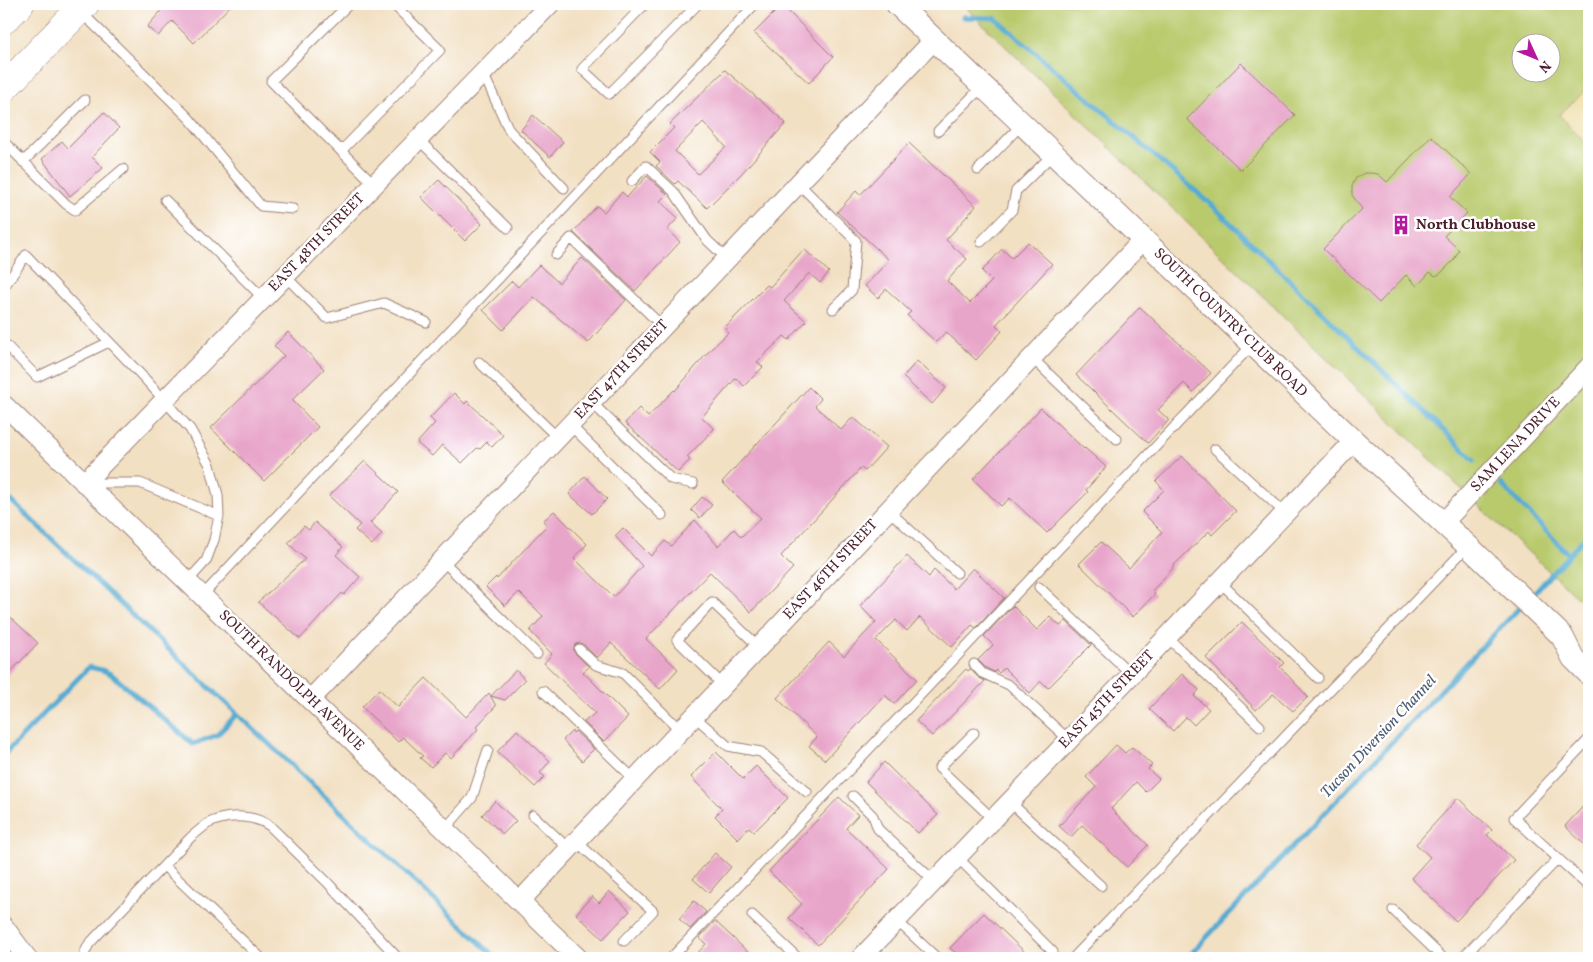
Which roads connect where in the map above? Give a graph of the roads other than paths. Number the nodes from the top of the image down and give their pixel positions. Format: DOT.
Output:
graph roads {
  1 [pos="20,4"];
  2 [pos="348,4"];
  3 [pos="393,4"];
  4 [pos="550,4"];
  5 [pos="645,4"];
  6 [pos="694,4"];
  7 [pos="755,4"];
  8 [pos="897,4"];
  9 [pos="82,7"];
  10 [pos="4,20"];
  11 [pos="934,40"];
  12 [pos="483,72"];
  13 [pos="982,87"];
  14 [pos="4,88"];
  15 [pos="85,100"];
  16 [pos="1022,124"];
  17 [pos="938,131"];
  18 [pos="418,139"];
  19 [pos="4,142"];
  20 [pos="341,151"];
  21 [pos="1053,154"];
  22 [pos="23,162"];
  23 [pos="123,169"];
  24 [pos="978,170"];
  25 [pos="632,180"];
  26 [pos="798,183"];
  27 [pos="374,184"];
  28 [pos="564,188"];
  29 [pos="165,200"];
  30 [pos="293,209"];
  31 [pos="508,228"];
  32 [pos="1143,240"];
  33 [pos="981,242"];
  34 [pos="556,255"];
  35 [pos="727,259"];
  36 [pos="284,276"];
  37 [pos="4,287"];
  38 [pos="263,298"];
  39 [pos="832,309"];
  40 [pos="426,322"];
  41 [pos="663,327"];
  42 [pos="109,342"];
  43 [pos="4,343"];
  44 [pos="1252,344"];
  45 [pos="1032,358"];
  46 [pos="479,362"];
  47 [pos="1589,368"];
  48 [pos="164,401"];
  49 [pos="591,402"];
  50 [pos="4,405"];
  51 [pos="564,432"];
  52 [pos="1117,439"];
  53 [pos="1354,441"];
  54 [pos="1215,449"];
  55 [pos="84,483"];
  56 [pos="693,484"];
  57 [pos="888,510"];
  58 [pos="1285,513"];
  59 [pos="662,515"];
  60 [pos="218,516"];
  61 [pos="1442,523"];
  62 [pos="1475,553"];
  63 [pos="442,560"];
  64 [pos="957,573"];
  65 [pos="187,582"];
  66 [pos="1220,582"];
  67 [pos="1038,587"];
  68 [pos="202,596"];
  69 [pos="1167,637"];
  70 [pos="1563,638"];
  71 [pos="759,647"];
  72 [pos="579,648"];
  73 [pos="1589,650"];
  74 [pos="537,654"];
  75 [pos="974,664"];
  76 [pos="1132,674"];
  77 [pos="1589,674"];
  78 [pos="1318,678"];
  79 [pos="723,685"];
  80 [pos="543,691"];
  81 [pos="310,700"];
  82 [pos="694,716"];
  83 [pos="1260,726"];
  84 [pos="680,730"];
  85 [pos="974,733"];
  86 [pos="1589,739"];
  87 [pos="1069,740"];
  88 [pos="488,750"];
  89 [pos="634,779"];
  90 [pos="807,792"];
  91 [pos="853,796"];
  92 [pos="1010,802"];
  93 [pos="533,815"];
  94 [pos="993,819"];
  95 [pos="445,829"];
  96 [pos="572,845"];
  97 [pos="957,857"];
  98 [pos="1558,858"];
  99 [pos="164,866"];
  100 [pos="934,881"];
  101 [pos="1101,886"];
  102 [pos="1589,887"];
  103 [pos="520,901"];
  104 [pos="1393,910"];
  105 [pos="752,915"];
  106 [pos="896,920"];
  107 [pos="4,927"];
  108 [pos="624,941"];
  109 [pos="1053,952"];
  110 [pos="27,958"];
  111 [pos="85,958"];
  112 [pos="261,958"];
  113 [pos="398,958"];
  114 [pos="578,958"];
  115 [pos="671,958"];
  116 [pos="798,958"];
  117 [pos="861,958"];
  118 [pos="937,958"];
  119 [pos="1073,958"];
  120 [pos="1443,958"];
  121 [pos="1462,958"];
  1 -- 10 [label="main road"];
  2 -- 20 [label="lane"];
  3 -- 20 [label="lane"];
  4 -- 12 [label="street, EAST 48TH STREET"];
  5 -- 6 [label="lane"];
  7 -- 68 [label="lane"];
  8 -- 11 [label="street, SOUTH COUNTRY CLUB ROAD"];
  9 -- 14 [label="main road"];
  9 -- 30 [label="lane"];
  11 -- 13 [label="street, SOUTH COUNTRY CLUB ROAD"];
  11 -- 26 [label="street, EAST 47TH STREET"];
  12 -- 18 [label="street, EAST 48TH STREET"];
  12 -- 28 [label="lane"];
  13 -- 16 [label="street, SOUTH COUNTRY CLUB ROAD"];
  13 -- 17 [label="lane"];
  15 -- 22 [label="lane"];
  16 -- 21 [label="street, SOUTH COUNTRY CLUB ROAD"];
  16 -- 24 [label="lane"];
  18 -- 27 [label="street, EAST 48TH STREET"];
  18 -- 31 [label="lane"];
  19 -- 22 [label="lane"];
  20 -- 27 [label="lane"];
  21 -- 32 [label="street, SOUTH COUNTRY CLUB ROAD"];
  21 -- 33 [label="lane"];
  22 -- 23 [label="lane"];
  25 -- 35 [label="lane"];
  26 -- 35 [label="street, EAST 47TH STREET"];
  26 -- 39 [label="lane"];
  27 -- 36 [label="street, EAST 48TH STREET"];
  29 -- 38 [label="lane"];
  32 -- 44 [label="street, SOUTH COUNTRY CLUB ROAD"];
  32 -- 45 [label="street, EAST 46TH STREET"];
  34 -- 41 [label="lane"];
  35 -- 41 [label="street, EAST 47TH STREET"];
  36 -- 38 [label="street, EAST 48TH STREET"];
  36 -- 40 [label="lane"];
  37 -- 42 [label="lane"];
  38 -- 48 [label="street, EAST 48TH STREET"];
  41 -- 49 [label="street, EAST 47TH STREET"];
  42 -- 43 [label="lane"];
  42 -- 48 [label="lane"];
  44 -- 53 [label="street, SOUTH COUNTRY CLUB ROAD"];
  44 -- 115 [label="lane"];
  45 -- 52 [label="lane"];
  45 -- 57 [label="street, EAST 46TH STREET"];
  46 -- 51 [label="lane"];
  47 -- 61 [label="street, SAM LENA DRIVE"];
  48 -- 55 [label="street, EAST 48TH STREET"];
  48 -- 60 [label="lane"];
  49 -- 51 [label="street, EAST 47TH STREET"];
  49 -- 56 [label="lane"];
  50 -- 55 [label="street, SOUTH RANDOLPH AVENUE"];
  51 -- 59 [label="lane"];
  51 -- 63 [label="street, EAST 47TH STREET"];
  53 -- 58 [label="street, EAST 45TH STREET"];
  53 -- 61 [label="street, SOUTH COUNTRY CLUB ROAD"];
  54 -- 58 [label="lane"];
  55 -- 60 [label="lane"];
  55 -- 65 [label="street, SOUTH RANDOLPH AVENUE"];
  57 -- 64 [label="lane"];
  57 -- 71 [label="street, EAST 46TH STREET"];
  58 -- 66 [label="street, EAST 45TH STREET"];
  60 -- 65 [label="lane"];
  61 -- 62 [label="street, SOUTH COUNTRY CLUB ROAD"];
  62 -- 70 [label="street, SOUTH COUNTRY CLUB ROAD"];
  62 -- 119 [label="lane"];
  63 -- 74 [label="lane"];
  63 -- 81 [label="street, EAST 47TH STREET"];
  65 -- 68 [label="street, SOUTH RANDOLPH AVENUE"];
  66 -- 69 [label="street, EAST 45TH STREET"];
  66 -- 78 [label="lane"];
  67 -- 76 [label="lane"];
  68 -- 81 [label="street, SOUTH RANDOLPH AVENUE"];
  69 -- 76 [label="street, EAST 45TH STREET"];
  69 -- 83 [label="lane"];
  70 -- 73 [label="street, SOUTH COUNTRY CLUB ROAD"];
  70 -- 77 [label="street, SOUTH COUNTRY CLUB ROAD"];
  71 -- 79 [label="street, EAST 46TH STREET"];
  71 -- 79 [label="lane"];
  72 -- 84 [label="lane"];
  75 -- 87 [label="lane"];
  76 -- 87 [label="street, EAST 45TH STREET"];
  79 -- 82 [label="street, EAST 46TH STREET"];
  80 -- 89 [label="lane"];
  81 -- 95 [label="street, SOUTH RANDOLPH AVENUE"];
  82 -- 84 [label="street, EAST 46TH STREET"];
  82 -- 90 [label="lane"];
  84 -- 89 [label="street, EAST 46TH STREET"];
  85 -- 94 [label="lane"];
  86 -- 98 [label="lane"];
  87 -- 92 [label="street, EAST 45TH STREET"];
  88 -- 95 [label="lane"];
  89 -- 96 [label="street, EAST 46TH STREET"];
  91 -- 100 [label="lane"];
  92 -- 94 [label="street, EAST 45TH STREET"];
  92 -- 101 [label="lane"];
  93 -- 96 [label="lane"];
  94 -- 97 [label="street, EAST 45TH STREET"];
  95 -- 103 [label="street, SOUTH RANDOLPH AVENUE"];
  96 -- 103 [label="street, EAST 46TH STREET"];
  96 -- 108 [label="lane"];
  97 -- 100 [label="street, EAST 45TH STREET"];
  97 -- 109 [label="lane"];
  98 -- 102 [label="lane"];
  98 -- 121 [label="lane"];
  99 -- 111 [label="lane"];
  99 -- 112 [label="lane"];
  99 -- 113 [label="lane"];
  100 -- 106 [label="street, EAST 45TH STREET"];
  103 -- 114 [label="street, SOUTH RANDOLPH AVENUE"];
  104 -- 120 [label="lane"];
  105 -- 116 [label="lane"];
  106 -- 117 [label="street, EAST 45TH STREET"];
  106 -- 118 [label="lane"];
  107 -- 110 [label="street"];
}
